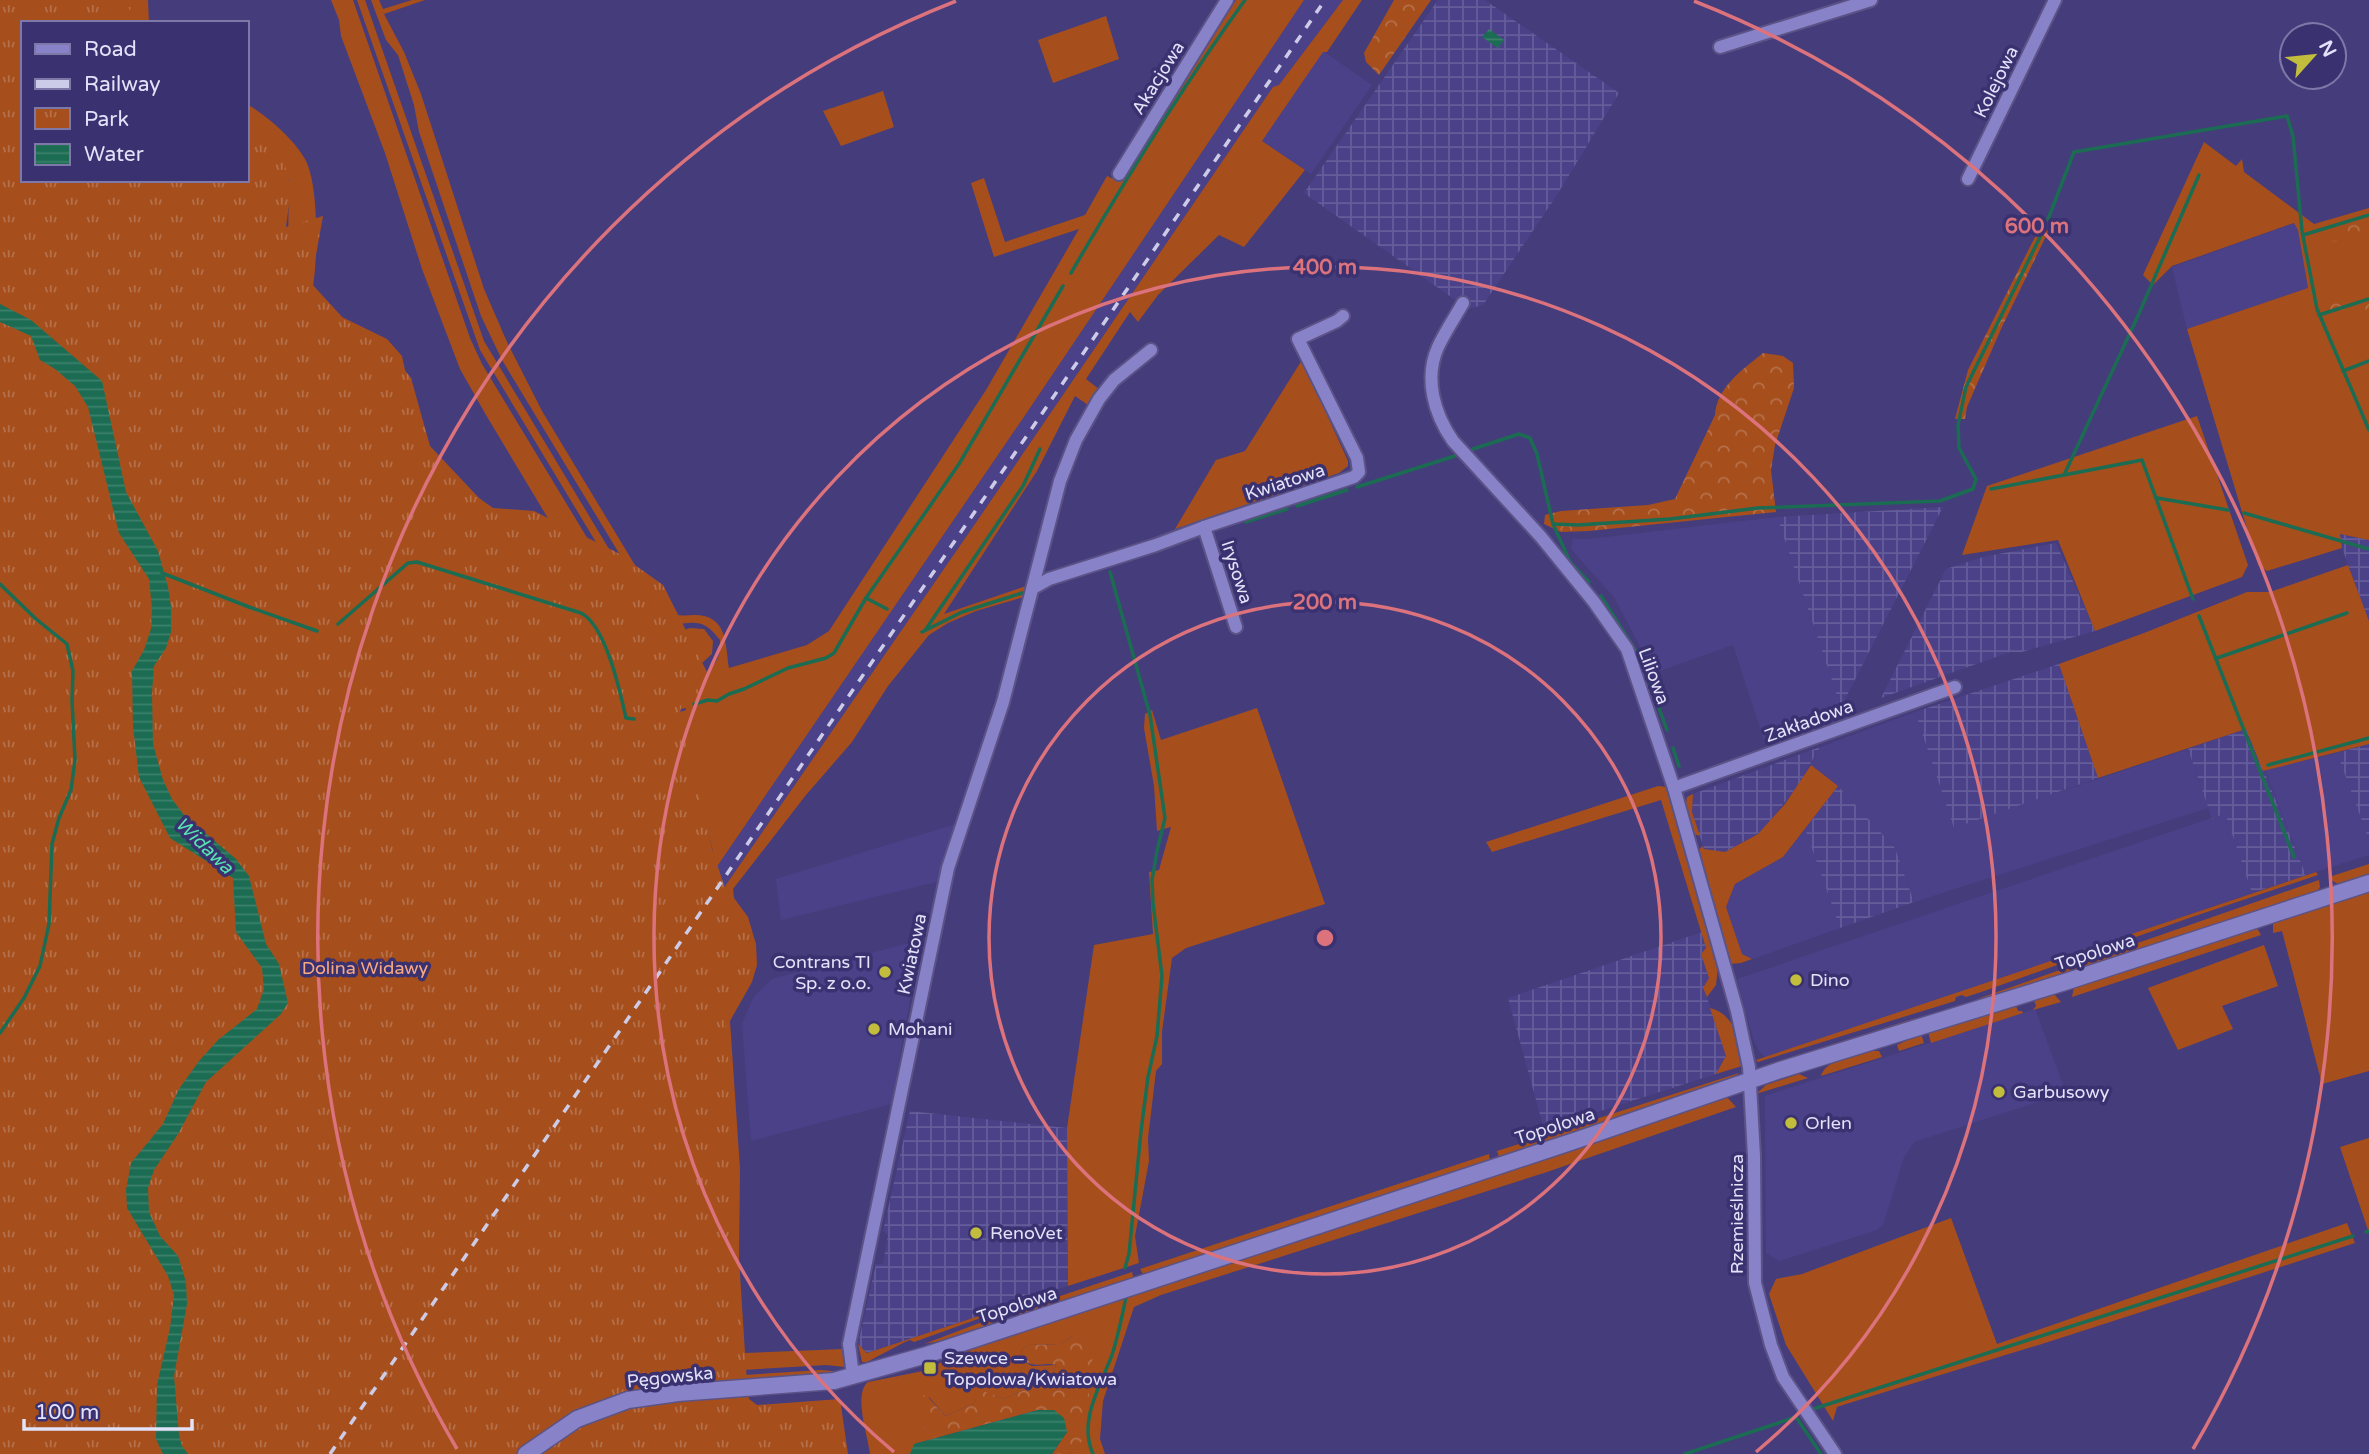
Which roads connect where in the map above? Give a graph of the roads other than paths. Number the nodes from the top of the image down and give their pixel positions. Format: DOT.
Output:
graph roads {
  1 [pos="1227,0"];
  2 [pos="1871,0"];
  3 [pos="2055,0"];
  4 [pos="1720,47"];
  5 [pos="1119,174"];
  6 [pos="1968,179"];
  7 [pos="1463,303"];
  8 [pos="1343,316"];
  9 [pos="1151,350"];
  10 [pos="1204,527"];
  11 [pos="1033,588"];
  12 [pos="1236,627"];
  13 [pos="1955,687"];
  14 [pos="1674,788"];
  15 [pos="2369,883"];
  16 [pos="1750,1080"];
  17 [pos="853,1376"];
  18 [pos="750,1388"];
  19 [pos="526,1454"];
  20 [pos="1835,1454"];
  1 -- 5 [label="street, Akacjowa"];
  2 -- 4 [label="street"];
  3 -- 6 [label="street, Kolejowa"];
  7 -- 14 [label="street, Liliowa"];
  8 -- 10 [label="street, Kwiatowa"];
  9 -- 11 [label="street, Kwiatowa"];
  10 -- 11 [label="street, Kwiatowa"];
  10 -- 12 [label="street, Irysowa"];
  11 -- 17 [label="street, Kwiatowa"];
  13 -- 14 [label="street, Zakładowa"];
  14 -- 16 [label="street, Liliowa"];
  15 -- 16 [label="main road, Topolowa"];
  16 -- 17 [label="main road, Topolowa"];
  16 -- 20 [label="street, Rzemieślnicza"];
  17 -- 18 [label="main road, Topolowa"];
  18 -- 19 [label="main road, Pęgowska"];
}
